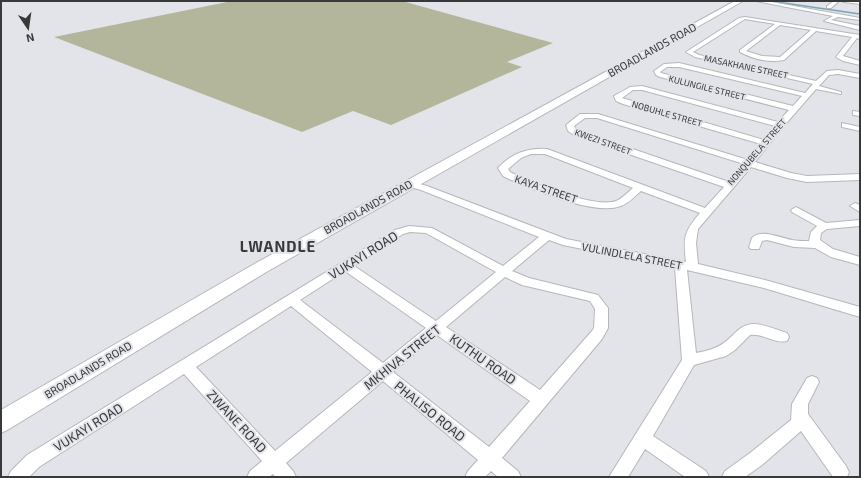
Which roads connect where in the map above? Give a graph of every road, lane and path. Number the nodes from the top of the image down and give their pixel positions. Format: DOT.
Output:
graph roads {
  1 [pos="758,1"];
  2 [pos="837,1"];
  3 [pos="844,1"];
  4 [pos="748,2"];
  5 [pos="860,3"];
  6 [pos="829,7"];
  7 [pos="838,15"];
  8 [pos="860,19"];
  9 [pos="780,23"];
  10 [pos="860,28"];
  11 [pos="816,29"];
  12 [pos="858,37"];
  13 [pos="763,57"];
  14 [pos="860,63"];
  15 [pos="750,68"];
  16 [pos="860,76"];
  17 [pos="816,85"];
  18 [pos="840,93"];
  19 [pos="806,95"];
  20 [pos="794,110"];
  21 [pos="780,125"];
  22 [pos="845,125"];
  23 [pos="860,129"];
  24 [pos="766,143"];
  25 [pos="750,163"];
  26 [pos="860,177"];
  27 [pos="410,184"];
  28 [pos="729,185"];
  29 [pos="639,186"];
  30 [pos="796,210"];
  31 [pos="706,212"];
  32 [pos="860,223"];
  33 [pos="824,226"];
  34 [pos="547,236"];
  35 [pos="815,244"];
  36 [pos="755,247"];
  37 [pos="860,261"];
  38 [pos="346,266"];
  39 [pos="686,267"];
  40 [pos="505,272"];
  41 [pos="292,300"];
  42 [pos="860,312"];
  43 [pos="438,328"];
  44 [pos="782,337"];
  45 [pos="689,360"];
  46 [pos="186,366"];
  47 [pos="383,372"];
  48 [pos="812,382"];
  49 [pos="540,399"];
  50 [pos="800,416"];
  51 [pos="1,422"];
  52 [pos="642,438"];
  53 [pos="489,459"];
  54 [pos="274,462"];
  55 [pos="840,472"];
  56 [pos="17,477"];
  57 [pos="256,477"];
  58 [pos="287,477"];
  59 [pos="474,477"];
  60 [pos="512,477"];
  61 [pos="618,477"];
  62 [pos="700,477"];
  63 [pos="731,477"];
  1 -- 7 [label="street"];
  2 -- 6 [label="street"];
  3 -- 5 [label="street"];
  4 -- 27 [label="main road, BROADLANDS ROAD"];
  7 -- 8 [label="street"];
  7 -- 10 [label="street"];
  9 -- 11 [label="street, MASAKHANE STREET"];
  9 -- 13 [label="street"];
  9 -- 15 [label="street, MASAKHANE STREET"];
  11 -- 12 [label="street, MASAKHANE STREET"];
  11 -- 13 [label="street"];
  12 -- 14 [label="street"];
  13 -- 15 [label="street"];
  15 -- 17 [label="street, MASAKHANE STREET"];
  16 -- 17 [label="street, NONQUBELA STREET"];
  17 -- 18 [label="street, MASAKHANE STREET"];
  17 -- 19 [label="street, NONQUBELA STREET"];
  19 -- 20 [label="street, NONQUBELA STREET"];
  19 -- 20 [label="street, KULUNGILE STREET"];
  20 -- 21 [label="street, NONQUBELA STREET"];
  21 -- 24 [label="street, NONQUBELA STREET"];
  21 -- 24 [label="street, NOBUHLE STREET"];
  22 -- 23 [label="street"];
  24 -- 25 [label="street, NONQUBELA STREET"];
  25 -- 26 [label="street"];
  25 -- 28 [label="street, NONQUBELA STREET"];
  25 -- 28 [label="street, KWEZI STREET"];
  27 -- 34 [label="street, VULINDLELA STREET"];
  27 -- 51 [label="main road, BROADLANDS ROAD"];
  28 -- 31 [label="street, NONQUBELA STREET"];
  29 -- 29 [label="street, KAYA STREET"];
  29 -- 31 [label="street, KAYA STREET"];
  30 -- 33 [label="street"];
  31 -- 39 [label="street, NONQUBELA STREET"];
  32 -- 33 [label="street"];
  33 -- 35 [label="street"];
  34 -- 39 [label="street, VULINDLELA STREET"];
  34 -- 40 [label="street, MKHIVA STREET"];
  35 -- 36 [label="street"];
  35 -- 37 [label="street"];
  38 -- 40 [label="street, VUKAYI ROAD"];
  38 -- 41 [label="street, VUKAYI ROAD"];
  38 -- 43 [label="street, KUTHU ROAD"];
  39 -- 42 [label="street, VULINDLELA STREET"];
  39 -- 45 [label="street, NONQUBELA STREET"];
  40 -- 43 [label="street, MKHIVA STREET"];
  40 -- 49 [label="street, VUKAYI ROAD"];
  41 -- 46 [label="street, VUKAYI ROAD"];
  41 -- 47 [label="street, PHALISO ROAD"];
  43 -- 47 [label="street, MKHIVA STREET"];
  43 -- 49 [label="street, KUTHU ROAD"];
  44 -- 45 [label="street"];
  45 -- 52 [label="street"];
  46 -- 54 [label="street, ZWANE ROAD"];
  46 -- 56 [label="street, VUKAYI ROAD"];
  47 -- 53 [label="street, PHALISO ROAD"];
  47 -- 54 [label="street, MKHIVA STREET"];
  48 -- 50 [label="street"];
  49 -- 53 [label="street, VUKAYI ROAD"];
  50 -- 55 [label="street"];
  50 -- 63 [label="street"];
  52 -- 61 [label="street"];
  52 -- 62 [label="street"];
  53 -- 59 [label="street, VUKAYI ROAD"];
  53 -- 60 [label="street, PHALISO ROAD"];
  54 -- 57 [label="street, MKHIVA STREET"];
  54 -- 58 [label="street, ZWANE ROAD"];
}
